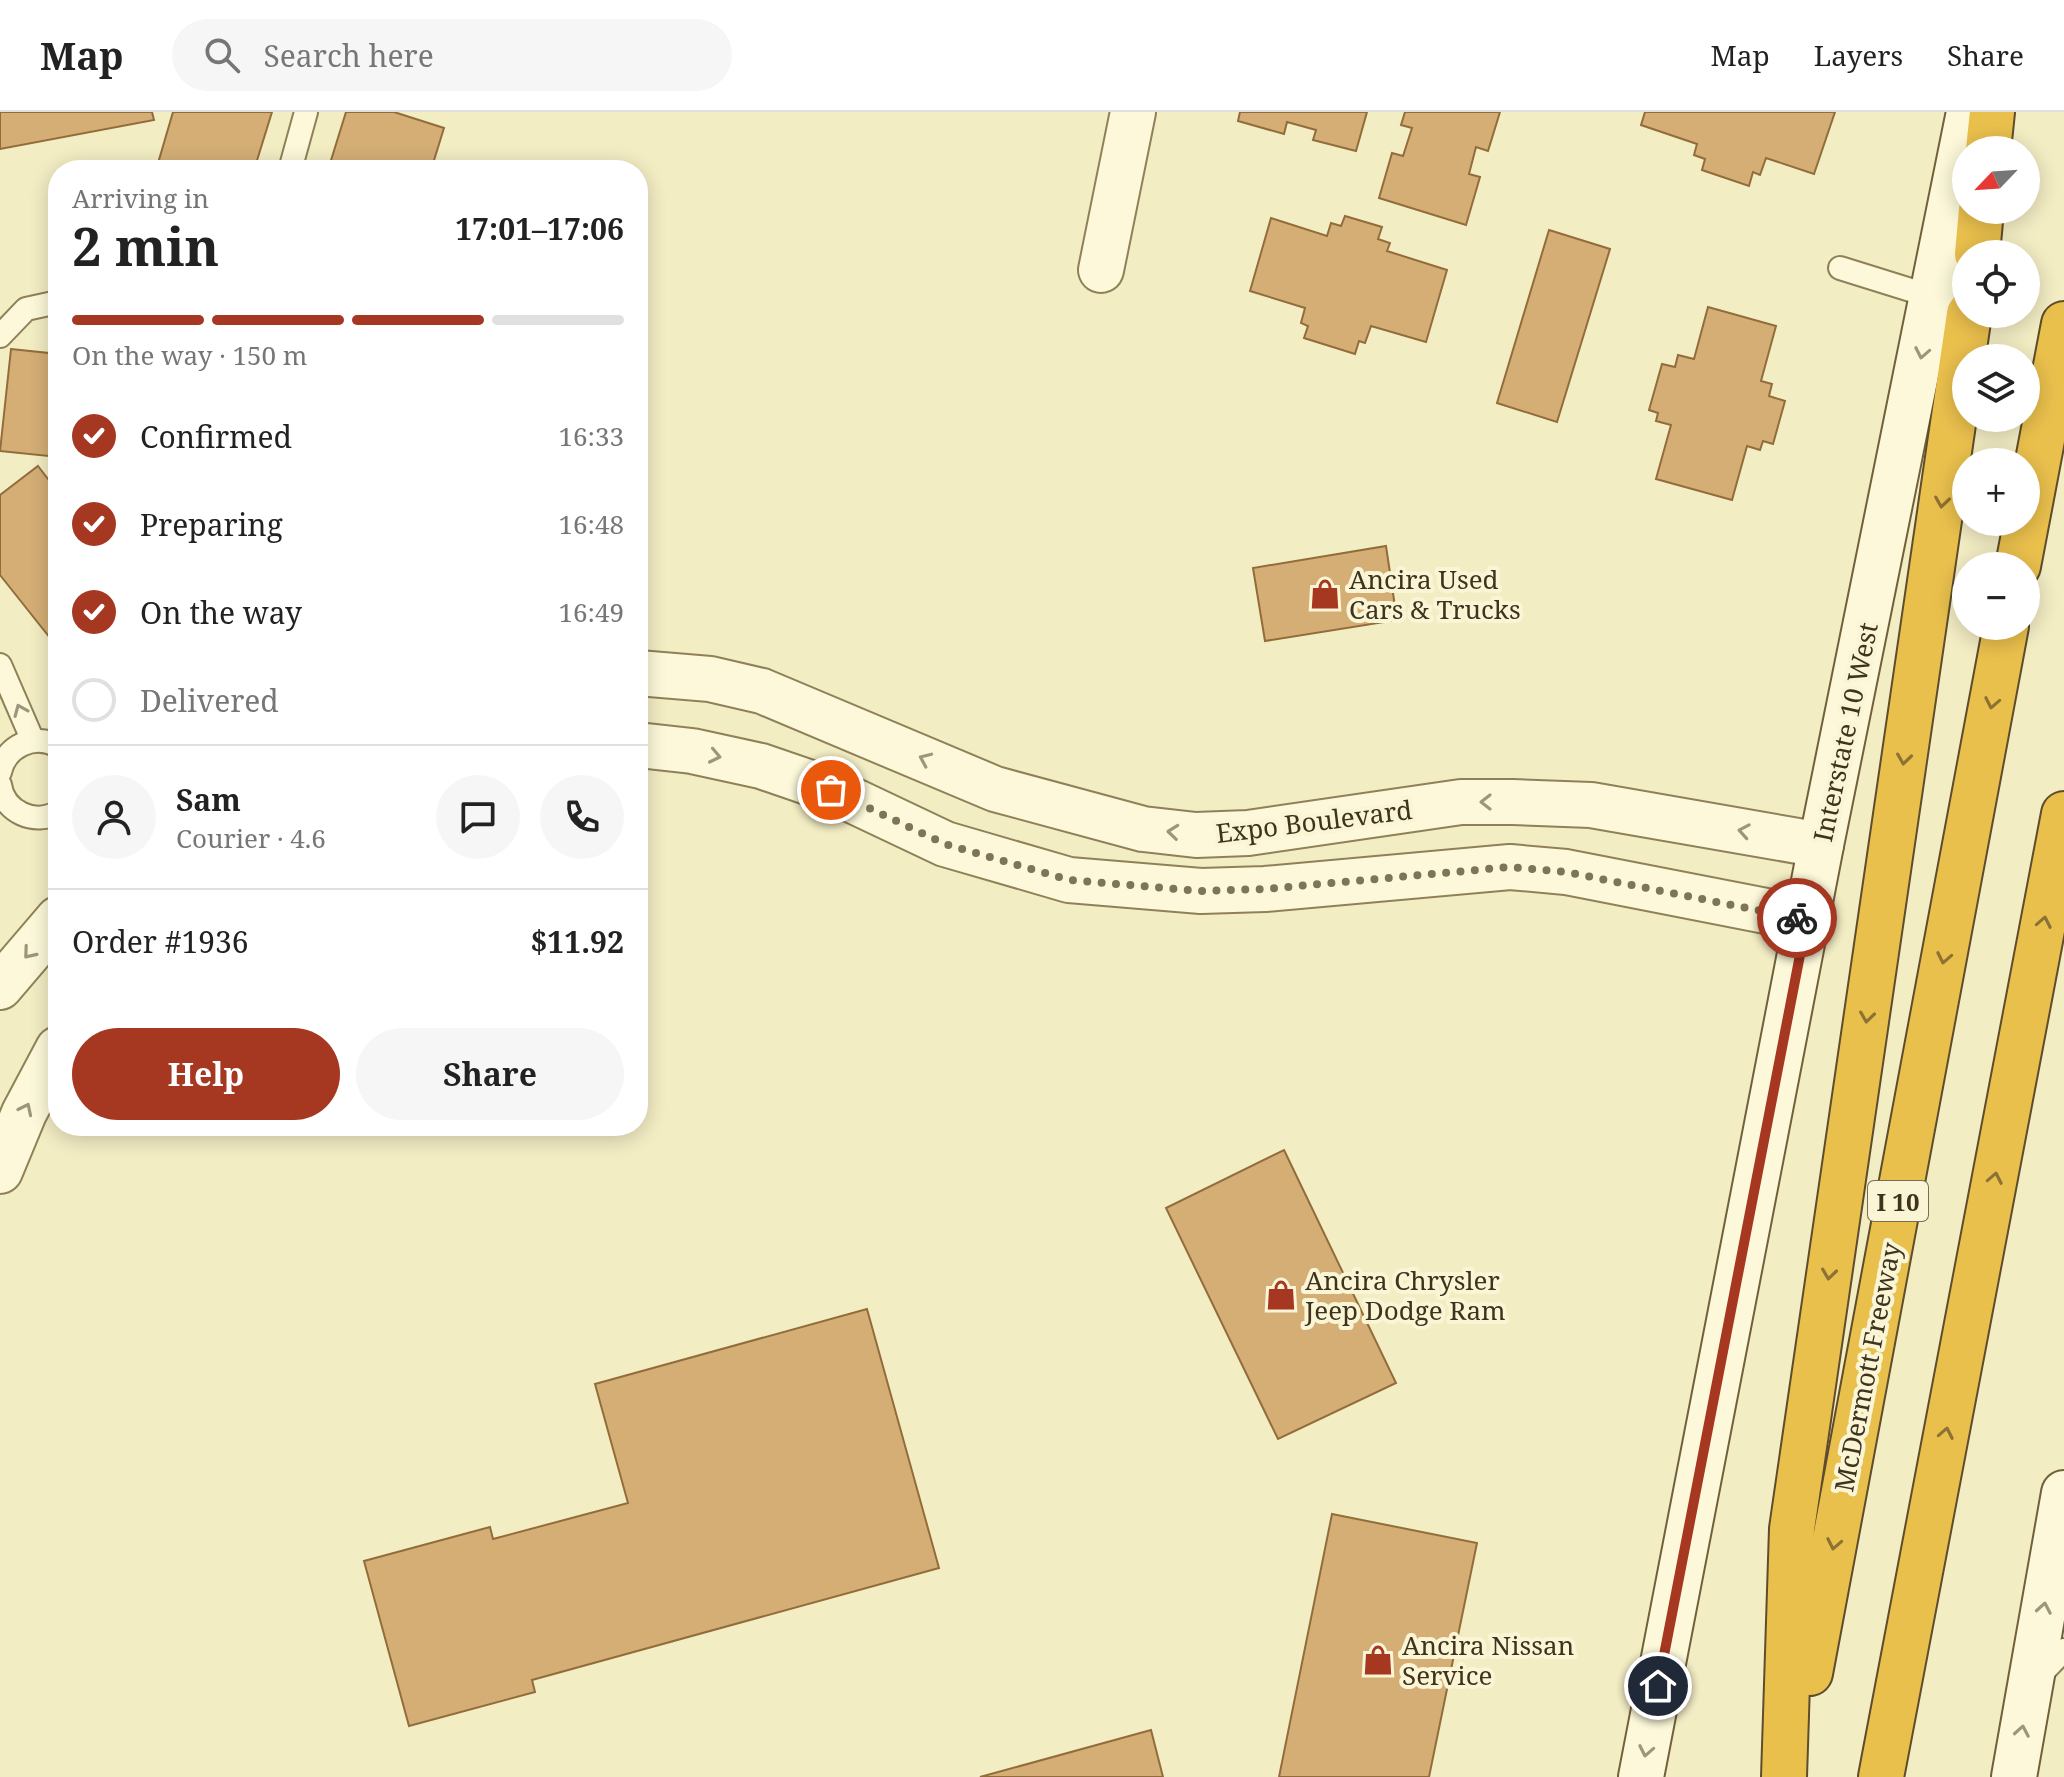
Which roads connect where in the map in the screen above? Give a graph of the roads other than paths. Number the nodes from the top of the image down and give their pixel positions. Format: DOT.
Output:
graph roads {
  1 [pos="306,112"];
  2 [pos="1133,112"];
  3 [pos="1969,112"];
  4 [pos="1992,112"];
  5 [pos="1989,136"];
  6 [pos="293,160"];
  7 [pos="1840,268"];
  8 [pos="1101,270"];
  9 [pos="48,304"];
  10 [pos="1951,306"];
  11 [pos="2064,324"];
  12 [pos="0,336"];
  13 [pos="2021,552"];
  14 [pos="2003,640"];
  15 [pos="0,665"];
  16 [pos="648,674"];
  17 [pos="33,741"];
  18 [pos="48,743"];
  19 [pos="648,746"];
  20 [pos="2,756"];
  21 [pos="3,802"];
  22 [pos="2064,814"];
  23 [pos="48,815"];
  24 [pos="1821,845"];
  25 [pos="1807,919"];
  26 [pos="48,931"];
  27 [pos="0,987"];
  28 [pos="48,1068"];
  29 [pos="0,1171"];
  30 [pos="2064,1493"];
  31 [pos="1931,1510"];
  32 [pos="2064,1650"];
  33 [pos="2030,1685"];
  34 [pos="1641,1777"];
  35 [pos="1787,1777"];
  36 [pos="1881,1777"];
  37 [pos="1909,1777"];
  38 [pos="2014,1777"];
  1 -- 6 [label="lane"];
  2 -- 8 [label="street"];
  3 -- 10 [label="street, Interstate 10 West"];
  4 -- 5 [label="highway"];
  7 -- 10 [label="lane"];
  9 -- 12 [label="lane"];
  10 -- 24 [label="street, Interstate 10 West, one-way"];
  10 -- 35 [label="highway, one-way"];
  11 -- 13 [label="highway"];
  14 -- 35 [label="highway, McDermott Freeway / I 10, one-way"];
  17 -- 15 [label="lane, one-way"];
  24 -- 16 [label="street, Expo Boulevard, one-way"];
  17 -- 18 [label="lane"];
  17 -- 20 [label="lane"];
  19 -- 25 [label="street, one-way"];
  21 -- 23 [label="lane"];
  31 -- 22 [label="highway, one-way"];
  24 -- 25 [label="street, Interstate 10 West"];
  25 -- 34 [label="street, Interstate 10 West, one-way"];
  26 -- 27 [label="street, one-way"];
  29 -- 28 [label="street, one-way"];
  33 -- 30 [label="street, one-way"];
  31 -- 36 [label="highway"];
  31 -- 37 [label="highway"];
  32 -- 33 [label="lane"];
  38 -- 33 [label="street, one-way"];
}
